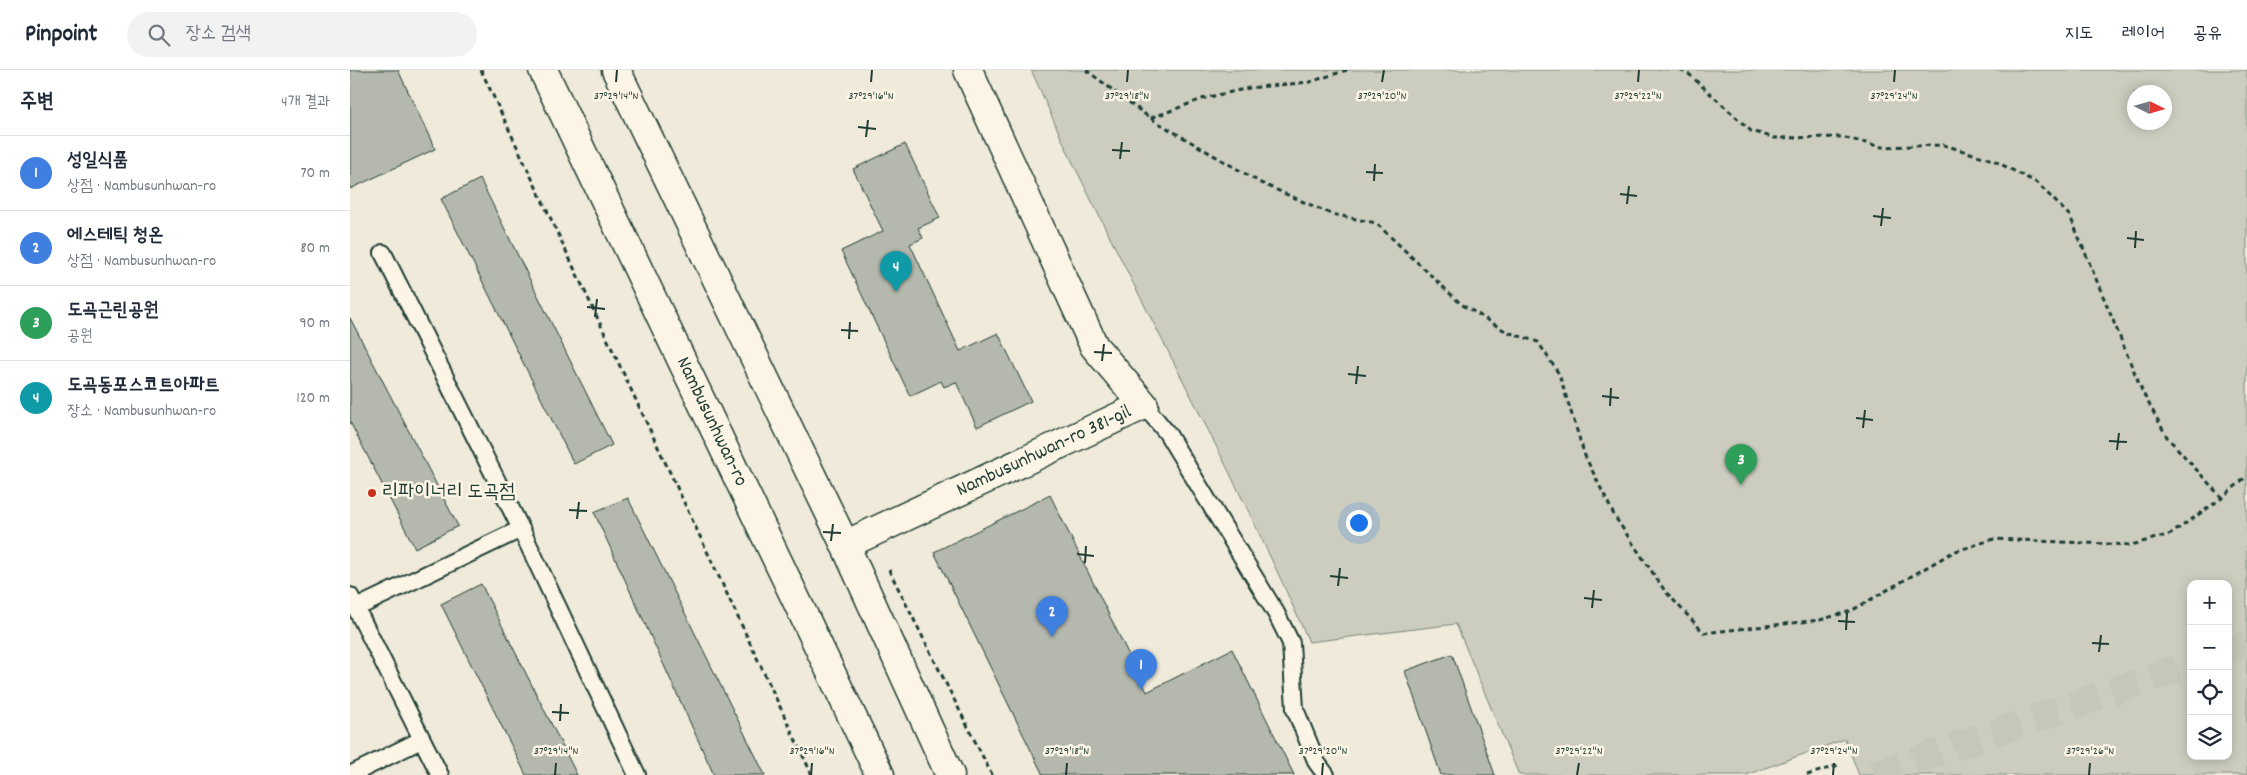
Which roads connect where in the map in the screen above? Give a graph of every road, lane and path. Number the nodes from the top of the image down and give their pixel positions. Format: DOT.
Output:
graph roads {
  1 [pos="481,70"];
  2 [pos="543,70"];
  3 [pos="616,70"];
  4 [pos="968,70"];
  5 [pos="1086,70"];
  6 [pos="1347,70"];
  7 [pos="1680,70"];
  8 [pos="1150,118"];
  9 [pos="383,253"];
  10 [pos="1144,405"];
  11 [pos="2247,476"];
  12 [pos="2222,498"];
  13 [pos="521,530"];
  14 [pos="845,545"];
  15 [pos="353,602"];
  16 [pos="421,740"];
  17 [pos="1839,765"];
  18 [pos="350,775"];
  19 [pos="440,775"];
  20 [pos="637,775"];
  21 [pos="812,775"];
  22 [pos="880,775"];
  23 [pos="950,775"];
  24 [pos="1326,775"];
  25 [pos="1807,775"];
  1 -- 21 [label="path"];
  2 -- 22 [label="main road, Nambusunhwan-ro"];
  3 -- 14 [label="main road"];
  4 -- 10 [label="main road, Nambusunhwan-ro 381-gil"];
  5 -- 8 [label="path"];
  6 -- 8 [label="path"];
  7 -- 12 [label="path"];
  8 -- 12 [label="path"];
  9 -- 13 [label="lane"];
  10 -- 14 [label="main road, Nambusunhwan-ro 381-gil"];
  10 -- 24 [label="lane"];
  11 -- 12 [label="path"];
  13 -- 15 [label="lane"];
  13 -- 20 [label="lane"];
  14 -- 23 [label="main road"];
  15 -- 16 [label="lane"];
  16 -- 18 [label="lane"];
  16 -- 19 [label="lane"];
  17 -- 25 [label="path"];
}
